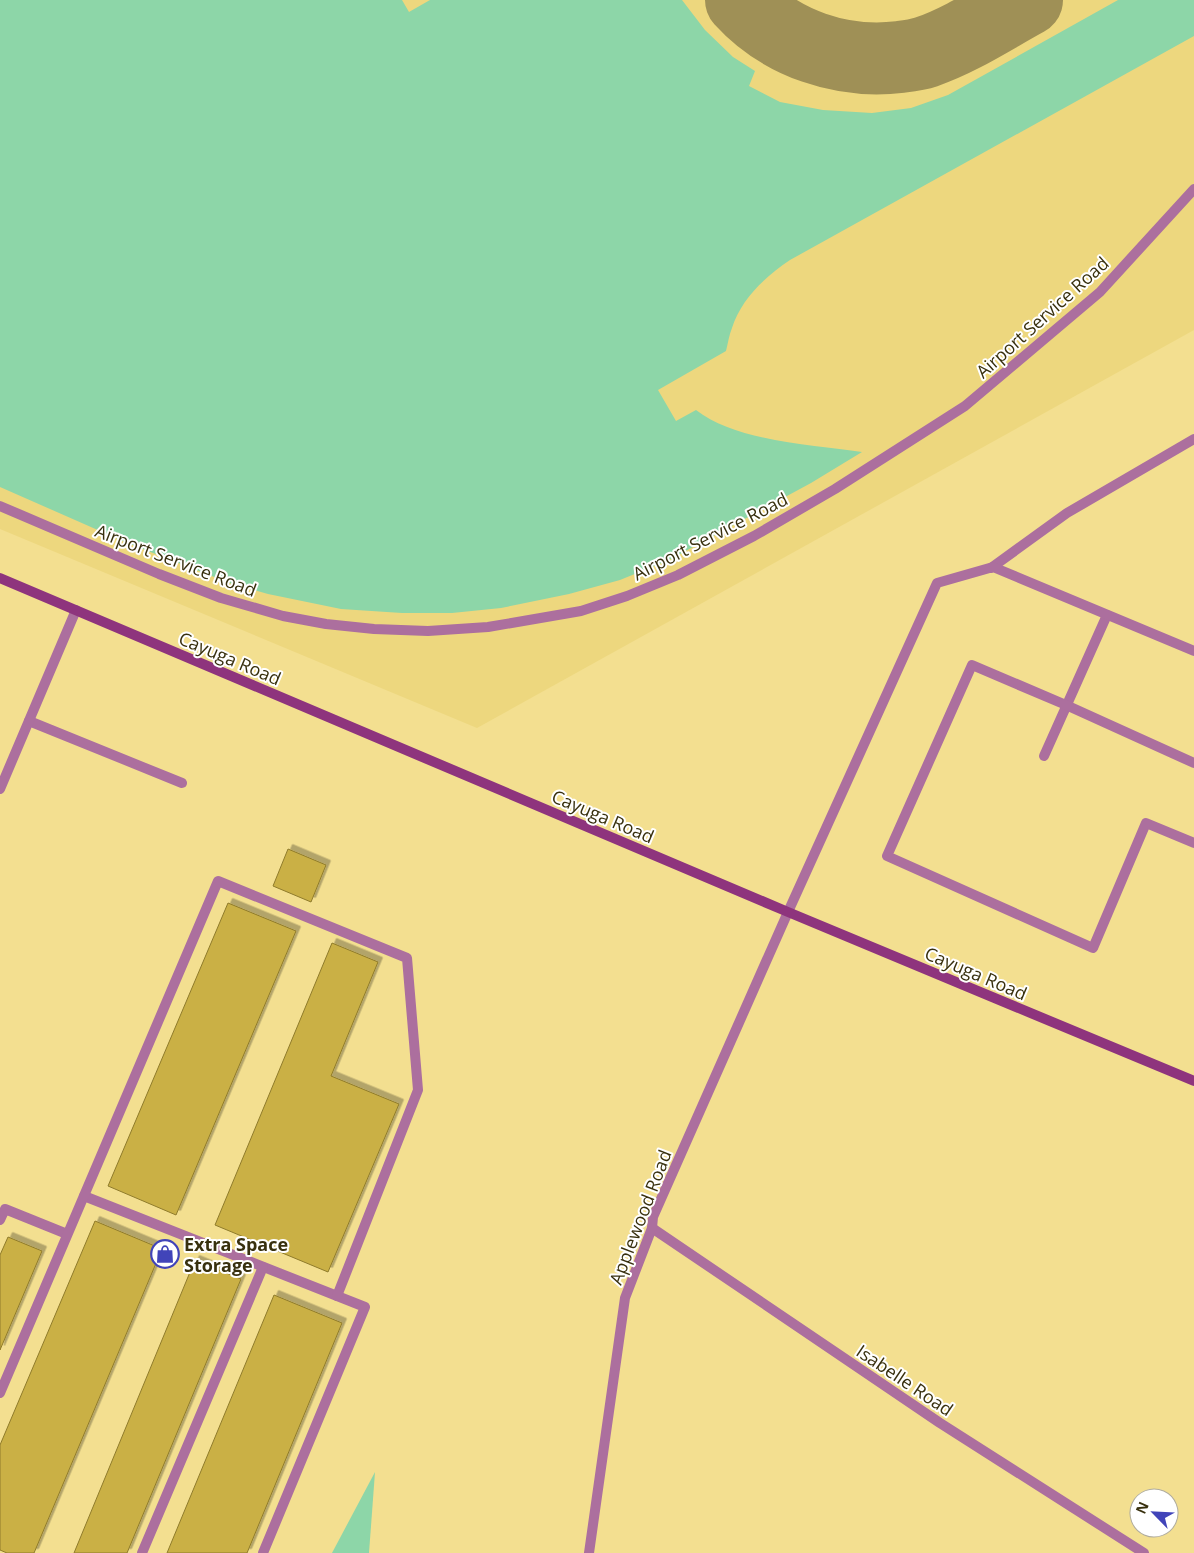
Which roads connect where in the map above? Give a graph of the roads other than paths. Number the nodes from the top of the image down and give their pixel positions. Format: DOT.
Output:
graph roads {
  1 [pos="1194,189"];
  2 [pos="1194,438"];
  3 [pos="0,506"];
  4 [pos="991,568"];
  5 [pos="0,578"];
  6 [pos="76,610"];
  7 [pos="1107,615"];
  8 [pos="1194,651"];
  9 [pos="1066,705"];
  10 [pos="29,721"];
  11 [pos="1044,756"];
  12 [pos="1194,763"];
  13 [pos="182,783"];
  14 [pos="0,789"];
  15 [pos="1194,843"];
  16 [pos="788,912"];
  17 [pos="1194,1081"];
  18 [pos="84,1196"];
  19 [pos="0,1220"];
  20 [pos="652,1228"];
  21 [pos="68,1234"];
  22 [pos="263,1267"];
  23 [pos="337,1296"];
  24 [pos="0,1393"];
  25 [pos="142,1553"];
  26 [pos="263,1553"];
  27 [pos="590,1553"];
  28 [pos="1144,1553"];
  1 -- 3 [label="street, Airport Service Road"];
  2 -- 4 [label="street"];
  4 -- 7 [label="street"];
  4 -- 16 [label="street, Applewood Road"];
  5 -- 6 [label="main road, Cayuga Road"];
  6 -- 10 [label="street"];
  6 -- 16 [label="main road, Cayuga Road"];
  7 -- 8 [label="street"];
  7 -- 9 [label="street"];
  9 -- 11 [label="street"];
  9 -- 12 [label="street"];
  9 -- 15 [label="street"];
  10 -- 13 [label="street"];
  10 -- 14 [label="street"];
  16 -- 17 [label="main road, Cayuga Road"];
  16 -- 20 [label="street, Applewood Road"];
  18 -- 21 [label="street"];
  18 -- 22 [label="street"];
  18 -- 23 [label="street"];
  19 -- 21 [label="street"];
  20 -- 27 [label="street, Applewood Road"];
  20 -- 28 [label="street, Isabelle Road"];
  21 -- 24 [label="street"];
  22 -- 23 [label="street"];
  22 -- 25 [label="street"];
  23 -- 26 [label="street"];
}
